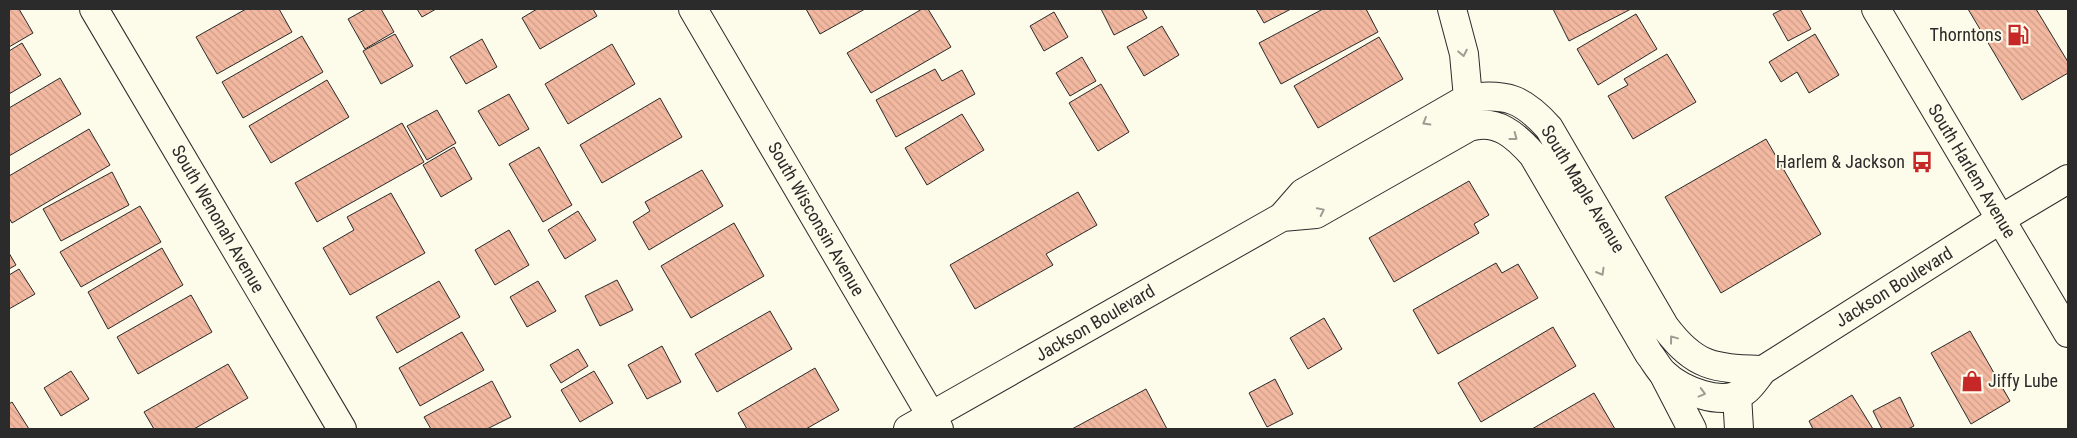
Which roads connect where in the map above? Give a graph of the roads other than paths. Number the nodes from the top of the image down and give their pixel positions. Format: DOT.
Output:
graph roads {
  1 [pos="94,9"];
  2 [pos="693,9"];
  3 [pos="1452,9"];
  4 [pos="1876,9"];
  5 [pos="1468,98"];
  6 [pos="1469,127"];
  7 [pos="2068,179"];
  8 [pos="1282,217"];
  9 [pos="2001,219"];
  10 [pos="2068,333"];
  11 [pos="1763,370"];
  12 [pos="1663,373"];
  13 [pos="1737,395"];
  14 [pos="935,422"];
  15 [pos="342,429"];
  16 [pos="908,429"];
  17 [pos="1692,429"];
  18 [pos="1739,429"];
  1 -- 15 [label="street, South Wenonah Avenue"];
  2 -- 14 [label="street, South Wisconsin Avenue"];
  3 -- 5 [label="street, one-way"];
  4 -- 9 [label="street, South Harlem Avenue"];
  5 -- 8 [label="street, Jackson Boulevard, one-way"];
  11 -- 5 [label="street, South Maple Avenue, one-way"];
  8 -- 6 [label="street, Jackson Boulevard, one-way"];
  6 -- 12 [label="street, South Maple Avenue, one-way"];
  7 -- 9 [label="street, Jackson Boulevard"];
  8 -- 14 [label="street, Jackson Boulevard"];
  9 -- 10 [label="street, South Harlem Avenue"];
  9 -- 11 [label="street, Jackson Boulevard"];
  11 -- 13 [label="street"];
  12 -- 13 [label="street, South Maple Avenue, one-way"];
  12 -- 17 [label="street, South Maple Avenue"];
  13 -- 18 [label="street"];
  14 -- 16 [label="street, Jackson Boulevard"];
}
